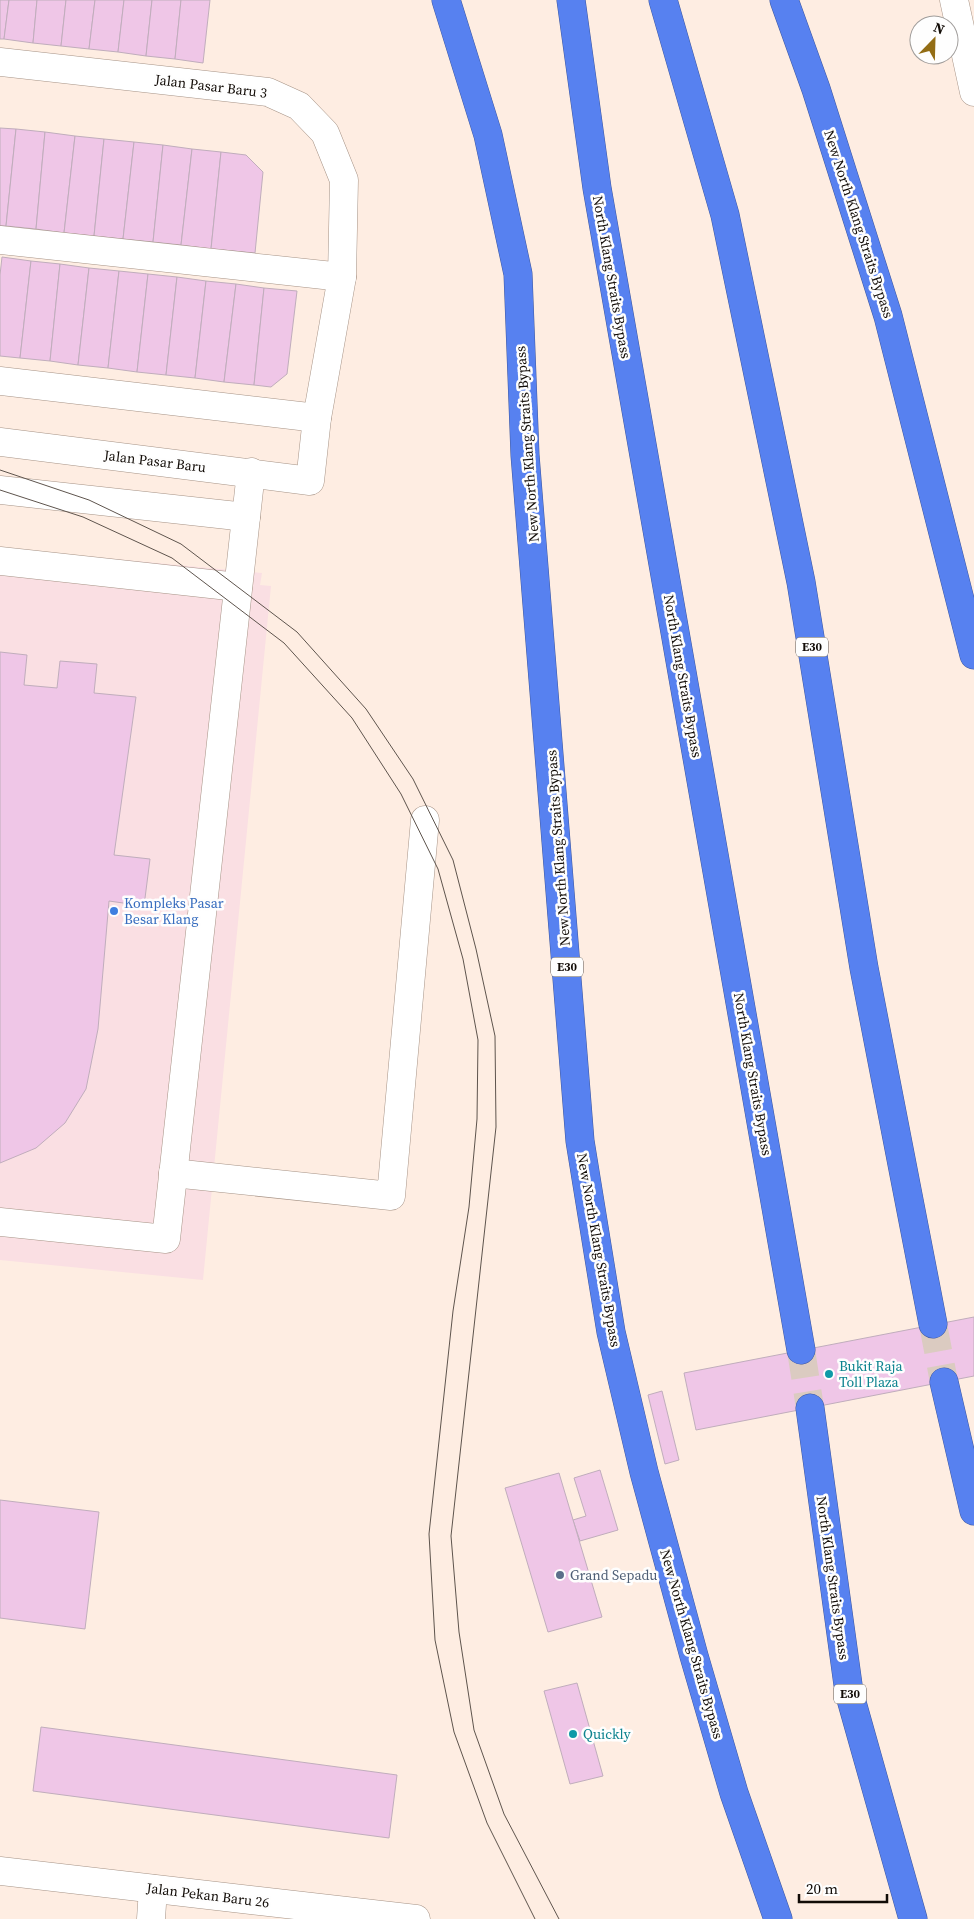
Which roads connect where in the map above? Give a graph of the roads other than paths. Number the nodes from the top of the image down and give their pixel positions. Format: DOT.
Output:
graph roads {
  1 [pos="446,0"];
  2 [pos="571,0"];
  3 [pos="663,0"];
  4 [pos="784,0"];
  5 [pos="954,0"];
  6 [pos="0,62"];
  7 [pos="974,92"];
  8 [pos="0,240"];
  9 [pos="342,277"];
  10 [pos="0,381"];
  11 [pos="316,418"];
  12 [pos="0,442"];
  13 [pos="251,472"];
  14 [pos="310,481"];
  15 [pos="0,490"];
  16 [pos="246,517"];
  17 [pos="0,561"];
  18 [pos="238,587"];
  19 [pos="974,654"];
  20 [pos="425,820"];
  21 [pos="173,1172"];
  22 [pos="0,1222"];
  23 [pos="933,1324"];
  24 [pos="801,1350"];
  25 [pos="944,1382"];
  26 [pos="810,1408"];
  27 [pos="974,1510"];
  28 [pos="0,1871"];
  29 [pos="153,1889"];
  30 [pos="151,1919"];
  31 [pos="416,1919"];
  32 [pos="778,1919"];
  33 [pos="913,1919"];
  1 -- 32 [label="highway, New North Klang Straits Bypass / E30"];
  2 -- 24 [label="highway, North Klang Straits Bypass"];
  3 -- 23 [label="highway, E30"];
  4 -- 19 [label="highway, New North Klang Straits Bypass"];
  5 -- 7 [label="street"];
  6 -- 9 [label="street, Jalan Pasar Baru 3"];
  8 -- 9 [label="street"];
  9 -- 11 [label="street, Jalan Pasar Baru 3"];
  10 -- 11 [label="street"];
  11 -- 14 [label="street, Jalan Pasar Baru 3"];
  12 -- 13 [label="street, Jalan Pasar Baru"];
  13 -- 14 [label="street, Jalan Pasar Baru"];
  13 -- 16 [label="street"];
  15 -- 16 [label="street"];
  16 -- 18 [label="street"];
  17 -- 18 [label="street"];
  18 -- 21 [label="street"];
  20 -- 21 [label="street"];
  21 -- 22 [label="street"];
  25 -- 27 [label="highway"];
  26 -- 33 [label="highway, North Klang Straits Bypass / E30"];
  28 -- 29 [label="street, Jalan Pekan Baru 26"];
  29 -- 30 [label="street"];
  29 -- 31 [label="street, Jalan Pekan Baru 26"];
}
